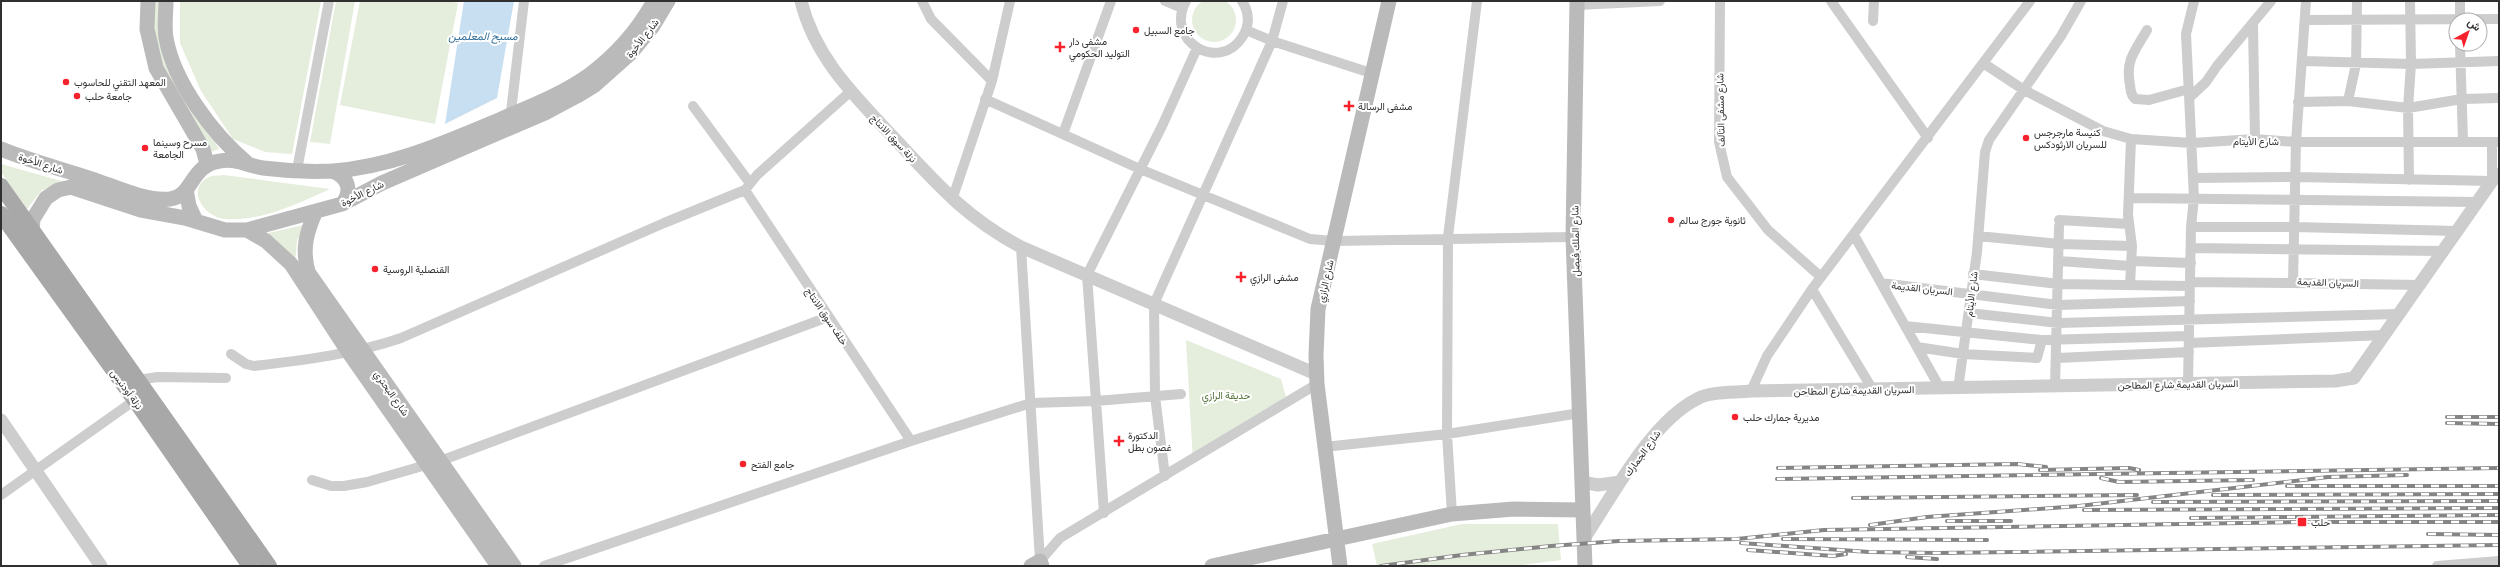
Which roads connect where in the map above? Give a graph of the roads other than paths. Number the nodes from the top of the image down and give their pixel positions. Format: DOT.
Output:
graph roads {
  1 [pos="148,1"];
  2 [pos="166,1"];
  3 [pos="328,1"];
  4 [pos="524,1"];
  5 [pos="654,1"];
  6 [pos="668,1"];
  7 [pos="801,1"];
  8 [pos="922,1"];
  9 [pos="1010,1"];
  10 [pos="1111,1"];
  11 [pos="1165,1"];
  12 [pos="1242,1"];
  13 [pos="1283,1"];
  14 [pos="1390,1"];
  15 [pos="1477,1"];
  16 [pos="1660,1"];
  17 [pos="1720,1"];
  18 [pos="1831,1"];
  19 [pos="1874,1"];
  20 [pos="2030,1"];
  21 [pos="2081,1"];
  22 [pos="2194,1"];
  23 [pos="2271,1"];
  24 [pos="2306,1"];
  25 [pos="2357,1"];
  26 [pos="2410,1"];
  27 [pos="2460,1"];
  28 [pos="1577,3"];
  29 [pos="1184,4"];
  30 [pos="2460,12"];
  31 [pos="2488,19"];
  32 [pos="2499,19"];
  33 [pos="2305,20"];
  34 [pos="2357,20"];
  35 [pos="2410,20"];
  36 [pos="2448,20"];
  37 [pos="1873,21"];
  38 [pos="2253,25"];
  39 [pos="1246,30"];
  40 [pos="2147,30"];
  41 [pos="1272,41"];
  42 [pos="1198,48"];
  43 [pos="2460,52"];
  44 [pos="2499,61"];
  45 [pos="2302,62"];
  46 [pos="1983,63"];
  47 [pos="2460,63"];
  48 [pos="2356,64"];
  49 [pos="2411,64"];
  50 [pos="1374,74"];
  51 [pos="992,80"];
  52 [pos="2024,90"];
  53 [pos="851,91"];
  54 [pos="2189,93"];
  55 [pos="2499,98"];
  56 [pos="985,99"];
  57 [pos="2462,99"];
  58 [pos="2348,101"];
  59 [pos="2298,102"];
  60 [pos="693,106"];
  61 [pos="2408,108"];
  62 [pos="510,122"];
  63 [pos="1063,134"];
  64 [pos="1928,138"];
  65 [pos="2131,139"];
  66 [pos="2255,139"];
  67 [pos="2296,142"];
  68 [pos="2463,142"];
  69 [pos="2496,142"];
  70 [pos="2192,143"];
  71 [pos="2410,143"];
  72 [pos="1,149"];
  73 [pos="207,164"];
  74 [pos="248,164"];
  75 [pos="1140,169"];
  76 [pos="297,170"];
  77 [pos="332,171"];
  78 [pos="2295,177"];
  79 [pos="2193,178"];
  80 [pos="2495,178"];
  81 [pos="2409,180"];
  82 [pos="1,186"];
  83 [pos="747,186"];
  84 [pos="186,190"];
  85 [pos="1202,194"];
  86 [pos="2129,198"];
  87 [pos="2194,198"];
  88 [pos="2295,199"];
  89 [pos="952,200"];
  90 [pos="2477,202"];
  91 [pos="342,204"];
  92 [pos="316,211"];
  93 [pos="1,214"];
  94 [pos="196,221"];
  95 [pos="2129,224"];
  96 [pos="2191,227"];
  97 [pos="2295,227"];
  98 [pos="247,230"];
  99 [pos="2457,231"];
  100 [pos="32,232"];
  101 [pos="1854,235"];
  102 [pos="1978,236"];
  103 [pos="1573,237"];
  104 [pos="1448,238"];
  105 [pos="1334,241"];
  106 [pos="2059,244"];
  107 [pos="2132,246"];
  108 [pos="1021,247"];
  109 [pos="2191,248"];
  110 [pos="2295,249"];
  111 [pos="2443,251"];
  112 [pos="2059,261"];
  113 [pos="2131,263"];
  114 [pos="2190,263"];
  115 [pos="1973,274"];
  116 [pos="1087,275"];
  117 [pos="1821,277"];
  118 [pos="2293,282"];
  119 [pos="1881,283"];
  120 [pos="2059,284"];
  121 [pos="2190,284"];
  122 [pos="2130,285"];
  123 [pos="2421,285"];
  124 [pos="1812,289"];
  125 [pos="1971,294"];
  126 [pos="2190,301"];
  127 [pos="1154,304"];
  128 [pos="2058,305"];
  129 [pos="1968,313"];
  130 [pos="2399,314"];
  131 [pos="828,318"];
  132 [pos="2189,319"];
  133 [pos="2058,323"];
  134 [pos="1905,326"];
  135 [pos="1966,333"];
  136 [pos="2384,335"];
  137 [pos="2042,340"];
  138 [pos="2058,340"];
  139 [pos="2189,344"];
  140 [pos="1917,348"];
  141 [pos="354,349"];
  142 [pos="231,354"];
  143 [pos="1963,354"];
  144 [pos="2057,358"];
  145 [pos="226,378"];
  146 [pos="1317,379"];
  147 [pos="137,380"];
  148 [pos="2188,384"];
  149 [pos="2055,387"];
  150 [pos="1940,388"];
  151 [pos="1958,389"];
  152 [pos="1873,390"];
  153 [pos="1751,392"];
  154 [pos="1181,394"];
  155 [pos="1155,396"];
  156 [pos="135,400"];
  157 [pos="1096,401"];
  158 [pos="1031,403"];
  159 [pos="1580,412"];
  160 [pos="1,420"];
  161 [pos="1447,434"];
  162 [pos="911,441"];
  163 [pos="1324,447"];
  164 [pos="434,462"];
  165 [pos="36,470"];
  166 [pos="1164,476"];
  167 [pos="312,480"];
  168 [pos="1582,482"];
  169 [pos="1620,482"];
  170 [pos="1,495"];
  171 [pos="1582,510"];
  172 [pos="1104,513"];
  173 [pos="1452,514"];
  174 [pos="1585,537"];
  175 [pos="1335,539"];
  176 [pos="2499,561"];
  177 [pos="1038,564"];
  178 [pos="101,566"];
  179 [pos="250,566"];
  180 [pos="269,566"];
  181 [pos="498,566"];
  182 [pos="514,566"];
  183 [pos="544,566"];
  184 [pos="1212,566"];
  185 [pos="1340,566"];
  186 [pos="1585,566"];
  187 [pos="2437,566"];
  1 -- 73 [label="main road"];
  2 -- 74 [label="main road"];
  3 -- 76 [label="street"];
  4 -- 62 [label="street"];
  5 -- 62 [label="main road, شارع الأخوة"];
  6 -- 62 [label="main road, شارع الأخوة"];
  7 -- 53 [label="street, نزلة سوق الانتاج"];
  8 -- 51 [label="street"];
  9 -- 51 [label="street"];
  10 -- 63 [label="street"];
  11 -- 29 [label="street"];
  12 -- 39 [label="street"];
  13 -- 41 [label="street"];
  14 -- 50 [label="main road, شارع الرازي"];
  15 -- 104 [label="street"];
  16 -- 28 [label="street"];
  17 -- 117 [label="street, شارع مشفى التآلف"];
  18 -- 64 [label="street"];
  19 -- 37 [label="street"];
  20 -- 46 [label="street"];
  21 -- 52 [label="street, شارع الأيتام"];
  22 -- 54 [label="street"];
  23 -- 38 [label="street"];
  24 -- 33 [label="street, السريان القديمة"];
  25 -- 34 [label="street"];
  26 -- 35 [label="street"];
  27 -- 30 [label="street"];
  28 -- 103 [label="main road, شارع الملك فيصل"];
  29 -- 42 [label="street"];
  31 -- 32 [label="street"];
  33 -- 34 [label="street"];
  33 -- 45 [label="street, السريان القديمة"];
  34 -- 35 [label="street"];
  34 -- 48 [label="street"];
  35 -- 36 [label="street"];
  35 -- 49 [label="street"];
  38 -- 54 [label="street"];
  38 -- 66 [label="street"];
  39 -- 41 [label="street"];
  39 -- 42 [label="street"];
  40 -- 54 [label="street"];
  41 -- 50 [label="street"];
  41 -- 85 [label="street"];
  42 -- 75 [label="street"];
  43 -- 47 [label="street"];
  44 -- 47 [label="street"];
  45 -- 48 [label="street"];
  45 -- 59 [label="street, السريان القديمة"];
  46 -- 52 [label="street, شارع الأيتام"];
  46 -- 64 [label="street"];
  47 -- 49 [label="street"];
  47 -- 57 [label="street"];
  48 -- 49 [label="street"];
  48 -- 58 [label="street"];
  49 -- 61 [label="street"];
  50 -- 105 [label="main road, شارع الرازي"];
  51 -- 56 [label="street"];
  52 -- 65 [label="street, شارع الأيتام"];
  52 -- 102 [label="street, شارع الأيتام"];
  53 -- 83 [label="street"];
  53 -- 89 [label="street, نزلة سوق الانتاج"];
  54 -- 70 [label="street"];
  55 -- 57 [label="street"];
  56 -- 63 [label="street"];
  56 -- 89 [label="street"];
  57 -- 61 [label="street"];
  57 -- 68 [label="street"];
  58 -- 59 [label="street"];
  58 -- 61 [label="street"];
  59 -- 67 [label="street, السريان القديمة"];
  60 -- 83 [label="street, خلف سوق الانتاج"];
  61 -- 71 [label="street"];
  62 -- 77 [label="main road, شارع الأخوة"];
  62 -- 91 [label="main road, شارع الأخوة"];
  63 -- 75 [label="street"];
  64 -- 101 [label="street"];
  65 -- 70 [label="street, شارع الأيتام"];
  65 -- 86 [label="street"];
  66 -- 67 [label="street, شارع الأيتام"];
  66 -- 70 [label="street, شارع الأيتام"];
  67 -- 71 [label="street, شارع الأيتام"];
  67 -- 78 [label="street, السريان القديمة"];
  68 -- 69 [label="street, شارع الأيتام"];
  68 -- 71 [label="street, شارع الأيتام"];
  69 -- 80 [label="street"];
  70 -- 79 [label="street"];
  71 -- 81 [label="street"];
  72 -- 84 [label="main road, شارع الأخوة"];
  73 -- 74 [label="main road, شارع الأخوة"];
  73 -- 84 [label="main road"];
  74 -- 76 [label="main road, شارع الأخوة"];
  75 -- 85 [label="street"];
  75 -- 116 [label="street"];
  76 -- 77 [label="main road, شارع الأخوة"];
  77 -- 91 [label="main road"];
  78 -- 79 [label="street"];
  78 -- 81 [label="street"];
  78 -- 88 [label="street, السريان القديمة"];
  79 -- 87 [label="street"];
  80 -- 81 [label="street"];
  80 -- 90 [label="street, السريان القديمة شارع المطاحن"];
  82 -- 100 [label="main road"];
  83 -- 131 [label="street, خلف سوق الانتاج"];
  83 -- 141 [label="street"];
  84 -- 94 [label="main road"];
  85 -- 105 [label="street"];
  85 -- 127 [label="street"];
  86 -- 87 [label="street"];
  86 -- 95 [label="street"];
  87 -- 88 [label="street"];
  87 -- 96 [label="street"];
  88 -- 90 [label="street"];
  88 -- 97 [label="street, السريان القديمة"];
  89 -- 108 [label="street, نزلة سوق الانتاج"];
  90 -- 99 [label="street, السريان القديمة شارع المطاحن"];
  91 -- 92 [label="main road, شارع الأخوة"];
  92 -- 98 [label="main road, شارع الأخوة"];
  92 -- 141 [label="main road"];
  93 -- 156 [label="main road, نزلة أودنيس"];
  94 -- 98 [label="main road, شارع الأخوة"];
  94 -- 100 [label="main road, شارع الأخوة"];
  95 -- 106 [label="street"];
  95 -- 107 [label="street"];
  96 -- 97 [label="street"];
  96 -- 109 [label="street"];
  97 -- 99 [label="street"];
  97 -- 110 [label="street, السريان القديمة"];
  98 -- 141 [label="main road"];
  99 -- 111 [label="street, السريان القديمة شارع المطاحن"];
  100 -- 147 [label="main road"];
  101 -- 117 [label="street"];
  101 -- 119 [label="street, السريان القديمة"];
  102 -- 106 [label="street"];
  102 -- 115 [label="street, شارع الأيتام"];
  103 -- 104 [label="street"];
  103 -- 159 [label="main road, شارع الملك فيصل"];
  104 -- 105 [label="street"];
  104 -- 161 [label="street"];
  105 -- 146 [label="main road, شارع الرازي"];
  106 -- 107 [label="street"];
  106 -- 112 [label="street"];
  107 -- 113 [label="street"];
  108 -- 116 [label="street, نزلة سوق الانتاج"];
  108 -- 158 [label="street"];
  109 -- 110 [label="street"];
  109 -- 114 [label="street"];
  110 -- 111 [label="street"];
  110 -- 118 [label="street, السريان القديمة"];
  111 -- 123 [label="street, السريان القديمة شارع المطاحن"];
  112 -- 113 [label="street"];
  112 -- 120 [label="street"];
  113 -- 114 [label="street"];
  113 -- 122 [label="street"];
  114 -- 121 [label="street"];
  115 -- 120 [label="street"];
  115 -- 125 [label="street, شارع الأيتام"];
  116 -- 127 [label="street, نزلة سوق الانتاج"];
  116 -- 157 [label="street"];
  117 -- 124 [label="street"];
  118 -- 121 [label="street"];
  118 -- 123 [label="street, السريان القديمة"];
  119 -- 125 [label="street, السريان القديمة"];
  119 -- 134 [label="street, السريان القديمة"];
  120 -- 122 [label="street"];
  120 -- 128 [label="street"];
  121 -- 122 [label="street"];
  121 -- 126 [label="street"];
  123 -- 130 [label="street, السريان القديمة شارع المطاحن"];
  124 -- 152 [label="street"];
  124 -- 153 [label="street"];
  125 -- 128 [label="street, السريان القديمة"];
  125 -- 129 [label="street, شارع الأيتام"];
  126 -- 128 [label="street, السريان القديمة"];
  126 -- 132 [label="street"];
  127 -- 146 [label="street, نزلة سوق الانتاج"];
  127 -- 155 [label="street"];
  128 -- 133 [label="street"];
  129 -- 133 [label="street"];
  129 -- 135 [label="street, شارع الأيتام"];
  130 -- 132 [label="street"];
  130 -- 136 [label="street, السريان القديمة شارع المطاحن"];
  131 -- 162 [label="street, خلف سوق الانتاج"];
  131 -- 164 [label="street"];
  132 -- 133 [label="street"];
  132 -- 139 [label="street"];
  133 -- 138 [label="street"];
  134 -- 135 [label="street"];
  134 -- 140 [label="street, السريان القديمة"];
  135 -- 137 [label="street"];
  135 -- 143 [label="street, شارع الأيتام"];
  136 -- 139 [label="street"];
  136 -- 148 [label="street, السريان القديمة شارع المطاحن"];
  137 -- 138 [label="street"];
  137 -- 143 [label="street"];
  138 -- 139 [label="street"];
  138 -- 144 [label="street"];
  139 -- 144 [label="street"];
  139 -- 148 [label="street"];
  140 -- 143 [label="street"];
  140 -- 150 [label="street, السريان القديمة"];
  141 -- 142 [label="street"];
  141 -- 164 [label="main road"];
  143 -- 151 [label="street, شارع الأيتام"];
  144 -- 149 [label="street"];
  145 -- 147 [label="street"];
  146 -- 163 [label="main road, شارع الرازي"];
  146 -- 166 [label="street"];
  147 -- 180 [label="main road"];
  148 -- 149 [label="street, السريان القديمة شارع المطاحن"];
  149 -- 151 [label="street, السريان القديمة شارع المطاحن"];
  150 -- 151 [label="street, السريان القديمة شارع المطاحن"];
  150 -- 152 [label="street, السريان القديمة شارع المطاحن"];
  152 -- 153 [label="street, السريان القديمة شارع المطاحن"];
  153 -- 169 [label="street, شارع الجمارك"];
  154 -- 155 [label="street"];
  155 -- 157 [label="street"];
  155 -- 166 [label="street"];
  156 -- 165 [label="street"];
  156 -- 179 [label="main road, نزلة أودنيس"];
  157 -- 158 [label="street"];
  157 -- 172 [label="street"];
  158 -- 162 [label="street"];
  158 -- 177 [label="street"];
  159 -- 161 [label="street"];
  159 -- 168 [label="main road, شارع الملك فيصل"];
  160 -- 165 [label="street"];
  161 -- 163 [label="street"];
  161 -- 173 [label="street"];
  162 -- 183 [label="street"];
  163 -- 175 [label="main road, شارع الرازي"];
  164 -- 167 [label="street"];
  164 -- 181 [label="main road"];
  164 -- 182 [label="main road"];
  165 -- 170 [label="street"];
  165 -- 178 [label="street"];
  166 -- 172 [label="street"];
  168 -- 169 [label="street"];
  168 -- 171 [label="main road, شارع الملك فيصل"];
  169 -- 174 [label="street"];
  171 -- 173 [label="main road"];
  171 -- 174 [label="main road, شارع الملك فيصل"];
  172 -- 177 [label="street"];
  173 -- 175 [label="main road"];
  174 -- 186 [label="main road, شارع الملك فيصل"];
  175 -- 184 [label="main road"];
  175 -- 185 [label="main road, شارع الرازي"];
  176 -- 187 [label="street"];
}
